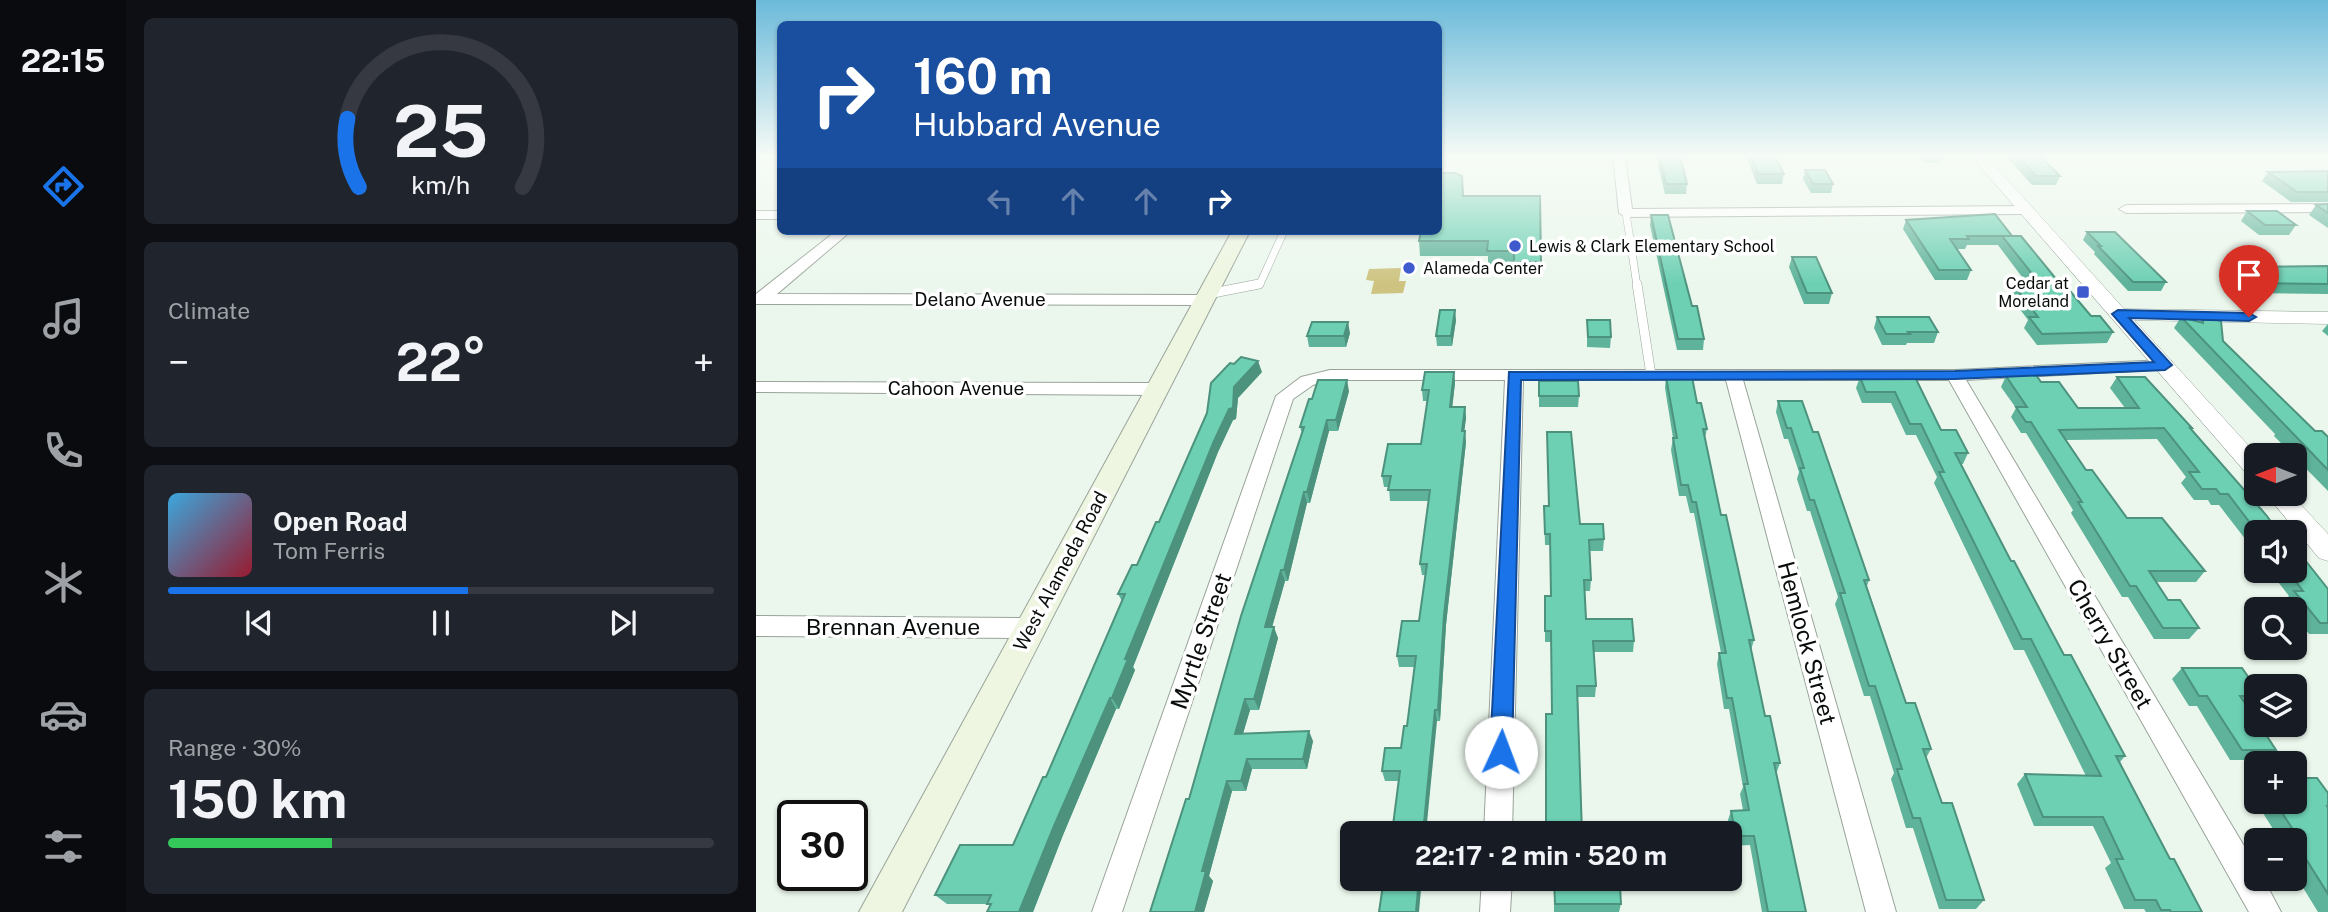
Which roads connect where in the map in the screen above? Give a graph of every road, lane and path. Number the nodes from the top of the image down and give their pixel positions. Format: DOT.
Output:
graph roads {
  1 [pos="1624,199"];
  2 [pos="2016,199"];
  3 [pos="2328,208"];
  4 [pos="2126,209"];
  5 [pos="2026,210"];
  6 [pos="1626,213"];
  7 [pos="756,215"];
  8 [pos="777,215"];
  9 [pos="839,235"];
  10 [pos="1239,235"];
  11 [pos="1282,235"];
  12 [pos="1206,297"];
  13 [pos="759,299"];
  14 [pos="2118,314"];
  15 [pos="2328,318"];
  16 [pos="2165,365"];
  17 [pos="1733,374"];
  18 [pos="1514,375"];
  19 [pos="1651,375"];
  20 [pos="1955,375"];
  21 [pos="756,387"];
  22 [pos="1156,389"];
  23 [pos="2244,455"];
  24 [pos="2289,506"];
  25 [pos="2328,551"];
  26 [pos="756,626"];
  27 [pos="1030,628"];
  28 [pos="1498,821"];
  29 [pos="1496,891"];
  30 [pos="880,912"];
  31 [pos="1108,912"];
  32 [pos="1495,912"];
  33 [pos="1881,912"];
  34 [pos="2266,912"];
  1 -- 6 [label="street"];
  2 -- 5 [label="street"];
  3 -- 4 [label="street"];
  5 -- 6 [label="street"];
  5 -- 14 [label="street"];
  6 -- 19 [label="lane"];
  7 -- 8 [label="street"];
  9 -- 13 [label="street"];
  10 -- 12 [label="main road, West Alameda Road"];
  11 -- 12 [label="lane"];
  12 -- 13 [label="street, Delano Avenue"];
  12 -- 22 [label="main road, West Alameda Road"];
  14 -- 15 [label="street"];
  14 -- 16 [label="street"];
  16 -- 20 [label="street"];
  16 -- 23 [label="street"];
  17 -- 19 [label="street"];
  17 -- 20 [label="street"];
  17 -- 33 [label="street, Hemlock Street"];
  18 -- 19 [label="street"];
  18 -- 28 [label="street"];
  18 -- 31 [label="street, Myrtle Street"];
  20 -- 34 [label="street, Cherry Street"];
  21 -- 22 [label="street, Cahoon Avenue"];
  22 -- 27 [label="main road, West Alameda Road"];
  24 -- 25 [label="street"];
  26 -- 27 [label="street, Brennan Avenue"];
  27 -- 30 [label="main road, West Alameda Road"];
  29 -- 32 [label="street"];
}
